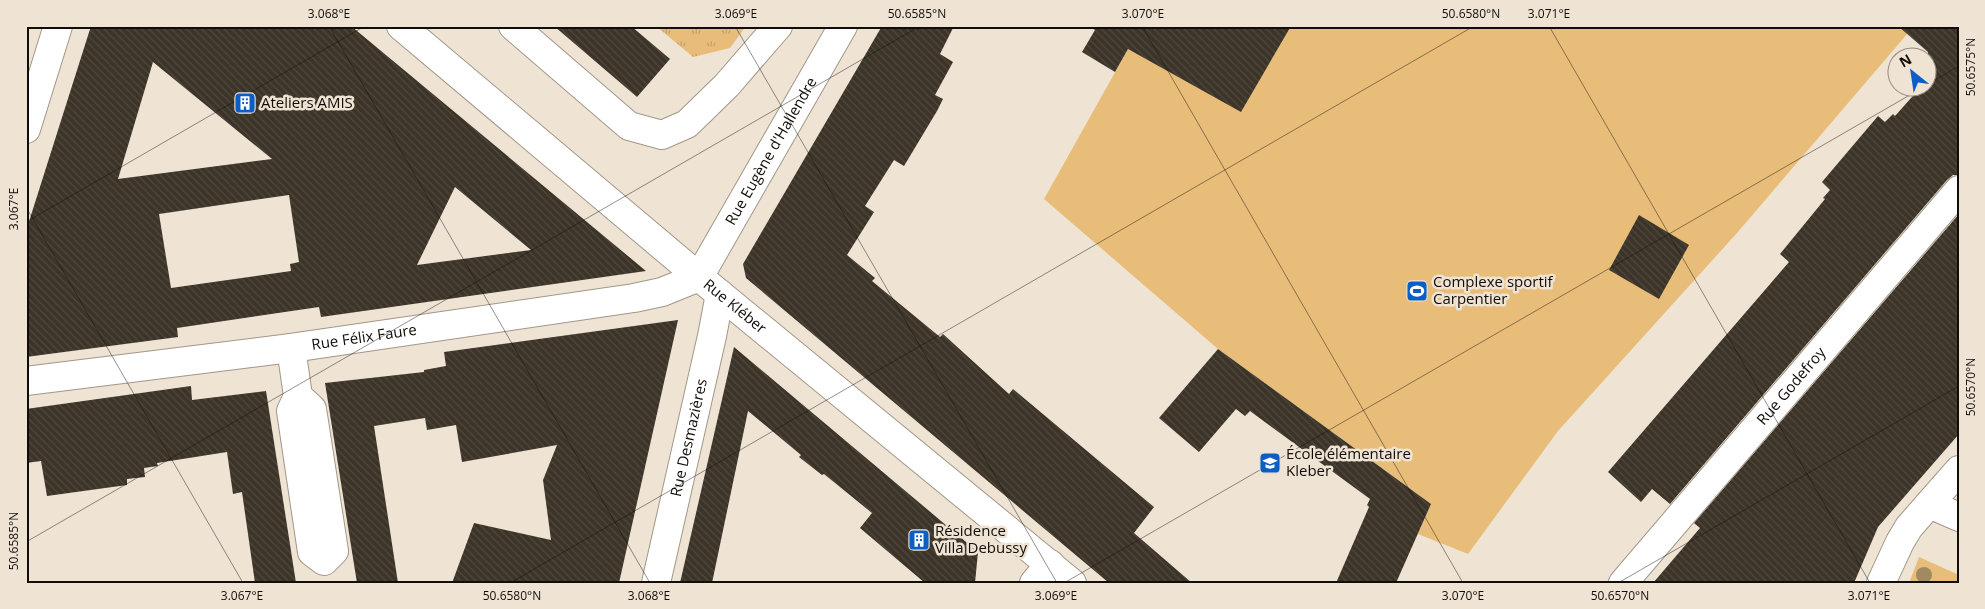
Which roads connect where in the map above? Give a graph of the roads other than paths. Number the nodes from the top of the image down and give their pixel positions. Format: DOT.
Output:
graph roads {
  1 [pos="58,26"];
  2 [pos="401,26"];
  3 [pos="513,26"];
  4 [pos="778,26"];
  5 [pos="843,26"];
  6 [pos="26,128"];
  7 [pos="1959,190"];
  8 [pos="699,277"];
  9 [pos="720,294"];
  10 [pos="290,348"];
  11 [pos="26,382"];
  12 [pos="298,396"];
  13 [pos="1959,470"];
  14 [pos="1930,504"];
  15 [pos="1959,517"];
  16 [pos="1042,574"];
  17 [pos="656,583"];
  18 [pos="1072,583"];
  19 [pos="1623,583"];
  20 [pos="1881,583"];
  1 -- 6 [label="street"];
  2 -- 8 [label="street, Rue Kléber"];
  3 -- 4 [label="street"];
  5 -- 8 [label="street, Rue Eugène d'Hallendre"];
  7 -- 19 [label="street, Rue Godefroy"];
  8 -- 9 [label="street, Rue Kléber"];
  8 -- 10 [label="street, Rue Félix Faure"];
  9 -- 16 [label="street, Rue Kléber"];
  9 -- 17 [label="street, Rue Desmazières"];
  10 -- 11 [label="street, Rue Félix Faure"];
  10 -- 12 [label="street"];
  12 -- 12 [label="street"];
  13 -- 14 [label="street"];
  14 -- 15 [label="street"];
  14 -- 20 [label="street"];
  16 -- 18 [label="street, Rue Kléber"];
}
